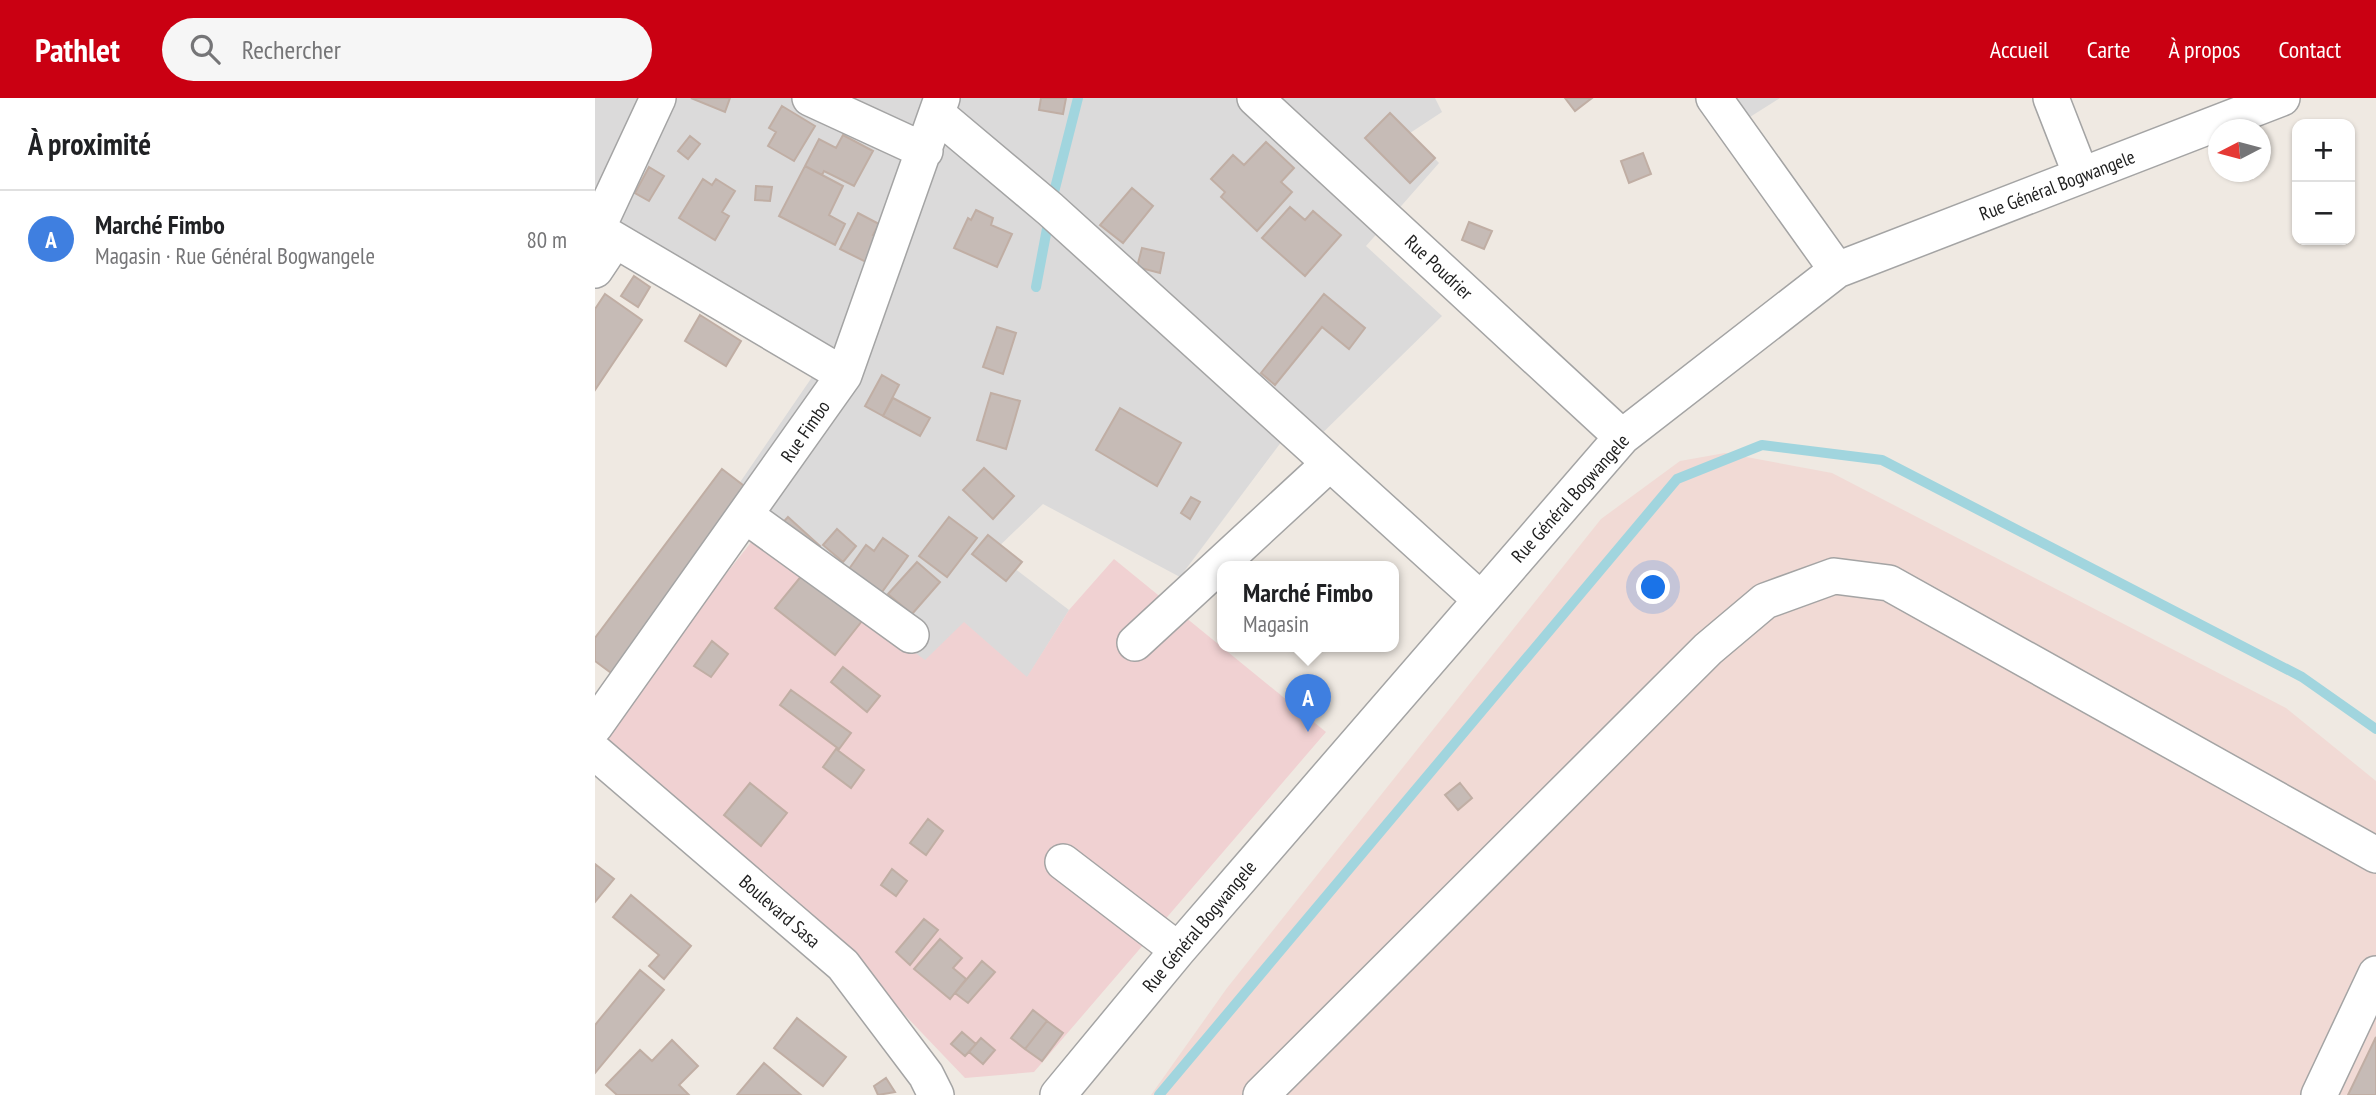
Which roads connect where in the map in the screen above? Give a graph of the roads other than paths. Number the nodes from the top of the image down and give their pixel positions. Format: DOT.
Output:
graph roads {
  1 [pos="658,98"];
  2 [pos="810,98"];
  3 [pos="1255,98"];
  4 [pos="1714,98"];
  5 [pos="2051,98"];
  6 [pos="2282,98"];
  7 [pos="940,106"];
  8 [pos="925,151"];
  9 [pos="2081,175"];
  10 [pos="602,232"];
  11 [pos="595,270"];
  12 [pos="1837,270"];
  13 [pos="844,375"];
  14 [pos="1622,437"];
  15 [pos="1329,464"];
  16 [pos="745,515"];
  17 [pos="1224,561"];
  18 [pos="1217,568"];
  19 [pos="1480,599"];
  20 [pos="911,635"];
  21 [pos="1136,643"];
  22 [pos="595,726"];
  23 [pos="595,752"];
  24 [pos="2376,855"];
  25 [pos="1063,862"];
  26 [pos="1178,950"];
  27 [pos="2376,974"];
  28 [pos="936,1095"];
  29 [pos="1058,1095"];
  30 [pos="1261,1095"];
  31 [pos="2319,1095"];
  1 -- 10 [label="street"];
  2 -- 8 [label="street"];
  3 -- 14 [label="street, Rue Poudrier"];
  4 -- 12 [label="street"];
  5 -- 9 [label="street"];
  6 -- 9 [label="street, Rue Général Bogwangele"];
  7 -- 8 [label="street, Rue Fimbo"];
  7 -- 15 [label="street"];
  8 -- 13 [label="street, Rue Fimbo"];
  9 -- 12 [label="street, Rue Général Bogwangele"];
  10 -- 11 [label="street"];
  10 -- 13 [label="street"];
  12 -- 14 [label="street, Rue Général Bogwangele"];
  13 -- 16 [label="street, Rue Fimbo"];
  14 -- 19 [label="street, Rue Général Bogwangele"];
  15 -- 17 [label="street"];
  15 -- 19 [label="street"];
  16 -- 20 [label="street"];
  16 -- 22 [label="street, Rue Fimbo"];
  18 -- 21 [label="street"];
  19 -- 26 [label="street, Rue Général Bogwangele"];
  23 -- 28 [label="street, Boulevard Sasa"];
  24 -- 30 [label="street"];
  25 -- 26 [label="street"];
  26 -- 29 [label="street, Rue Général Bogwangele"];
  27 -- 31 [label="street"];
}
